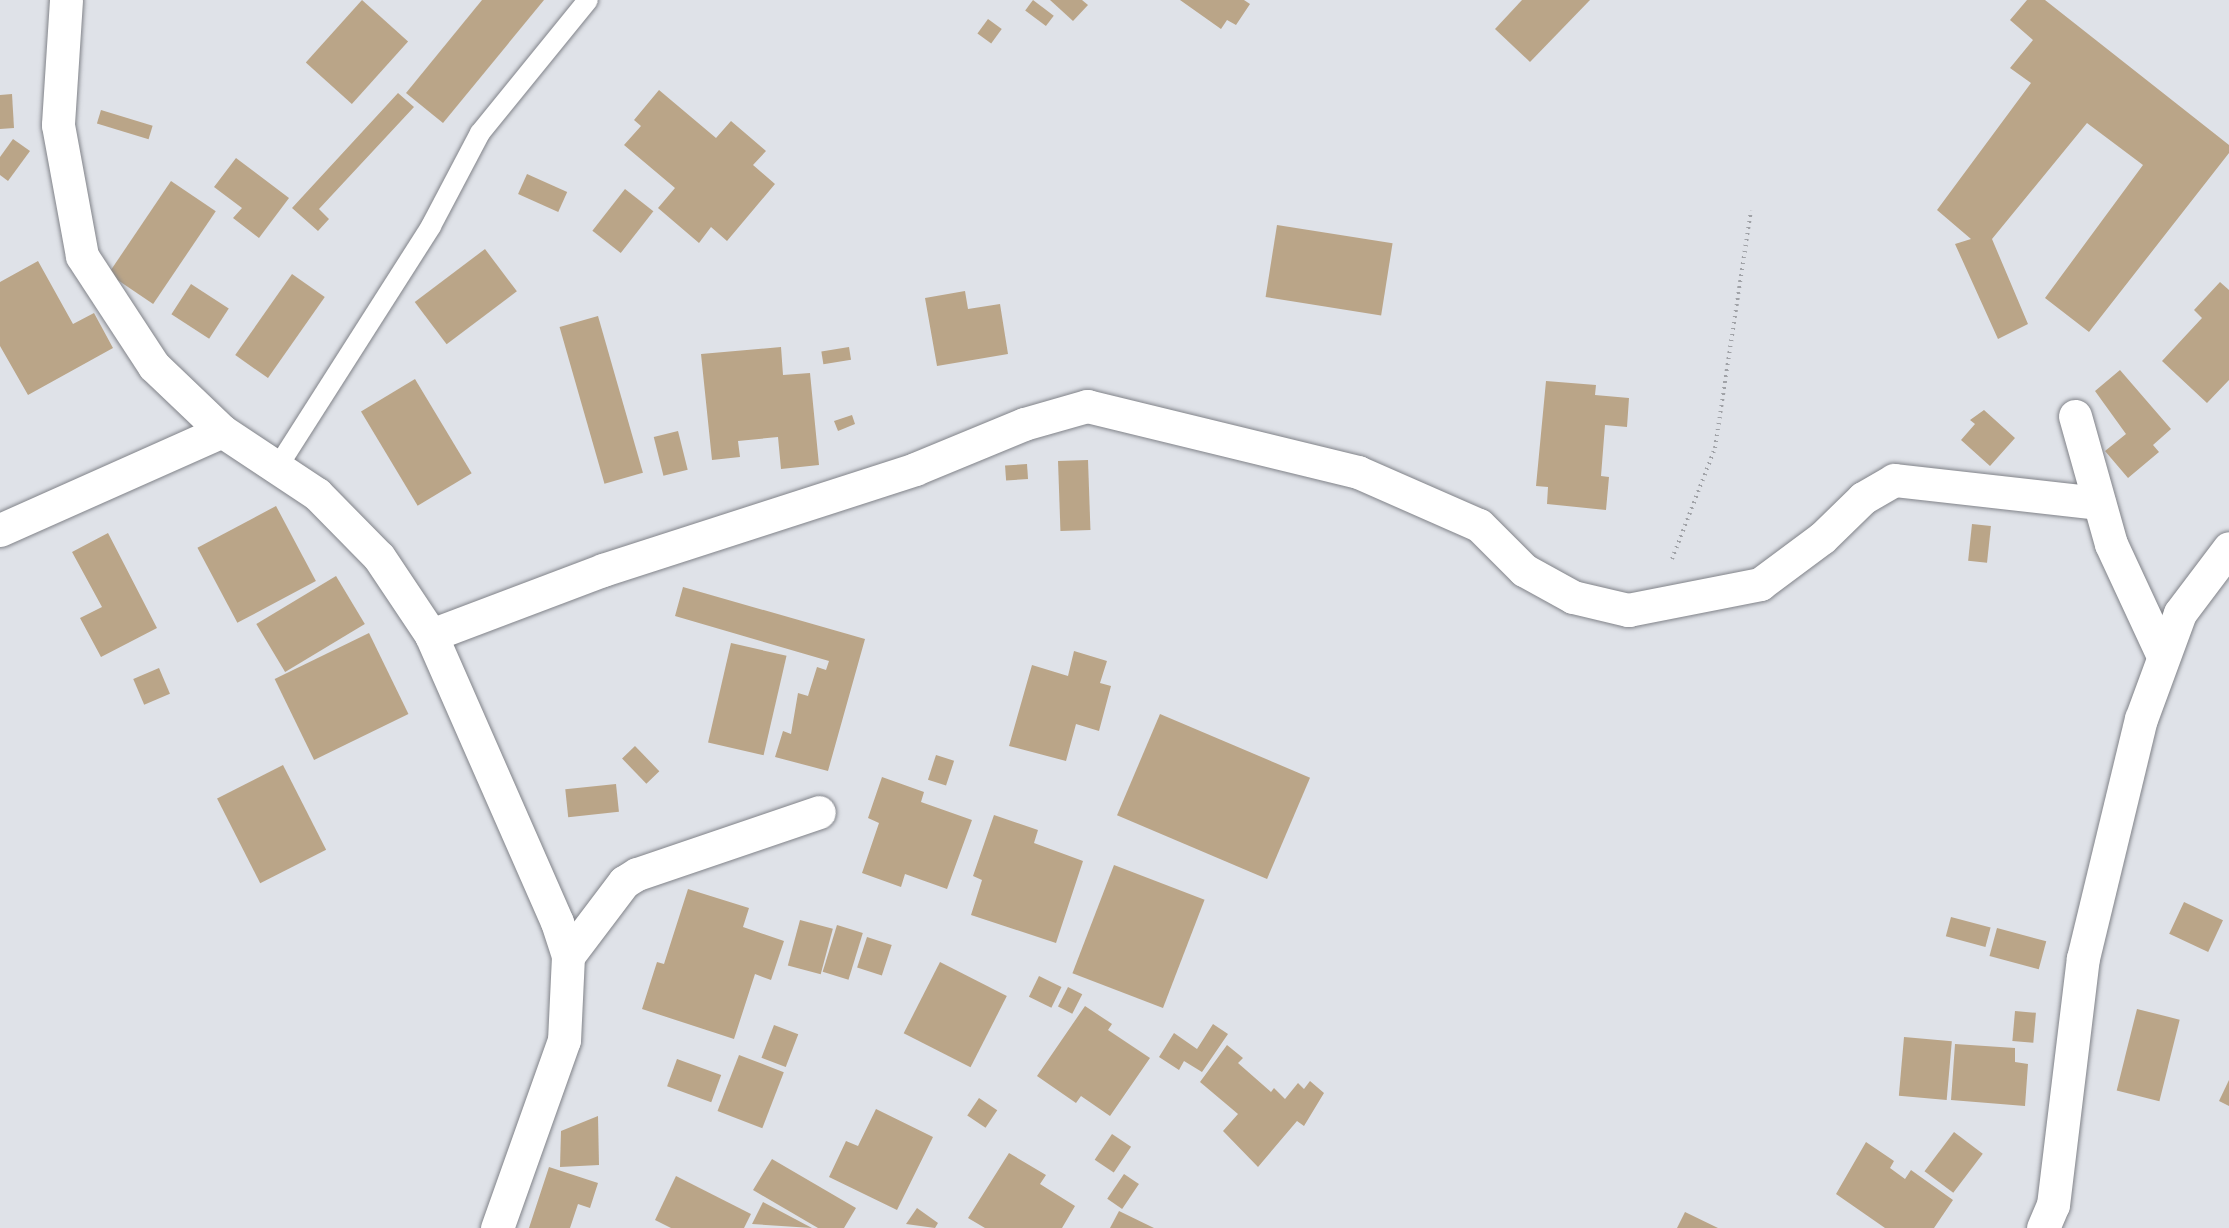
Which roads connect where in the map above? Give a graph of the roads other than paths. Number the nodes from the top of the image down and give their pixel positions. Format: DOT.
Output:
graph roads {
  1 [pos="66,0"];
  2 [pos="588,0"];
  3 [pos="2075,416"];
  4 [pos="222,431"];
  5 [pos="277,468"];
  6 [pos="2099,503"];
  7 [pos="0,530"];
  8 [pos="2229,548"];
  9 [pos="431,635"];
  10 [pos="2162,654"];
  11 [pos="819,812"];
  12 [pos="568,956"];
  13 [pos="497,1228"];
  14 [pos="2043,1228"];
  1 -- 4 [label="street"];
  2 -- 5 [label="lane"];
  3 -- 6 [label="street"];
  4 -- 5 [label="street"];
  4 -- 7 [label="street"];
  5 -- 9 [label="street"];
  6 -- 9 [label="street"];
  6 -- 10 [label="street"];
  8 -- 10 [label="street"];
  9 -- 12 [label="street"];
  10 -- 14 [label="street"];
  11 -- 12 [label="street"];
  12 -- 13 [label="street"];
}
